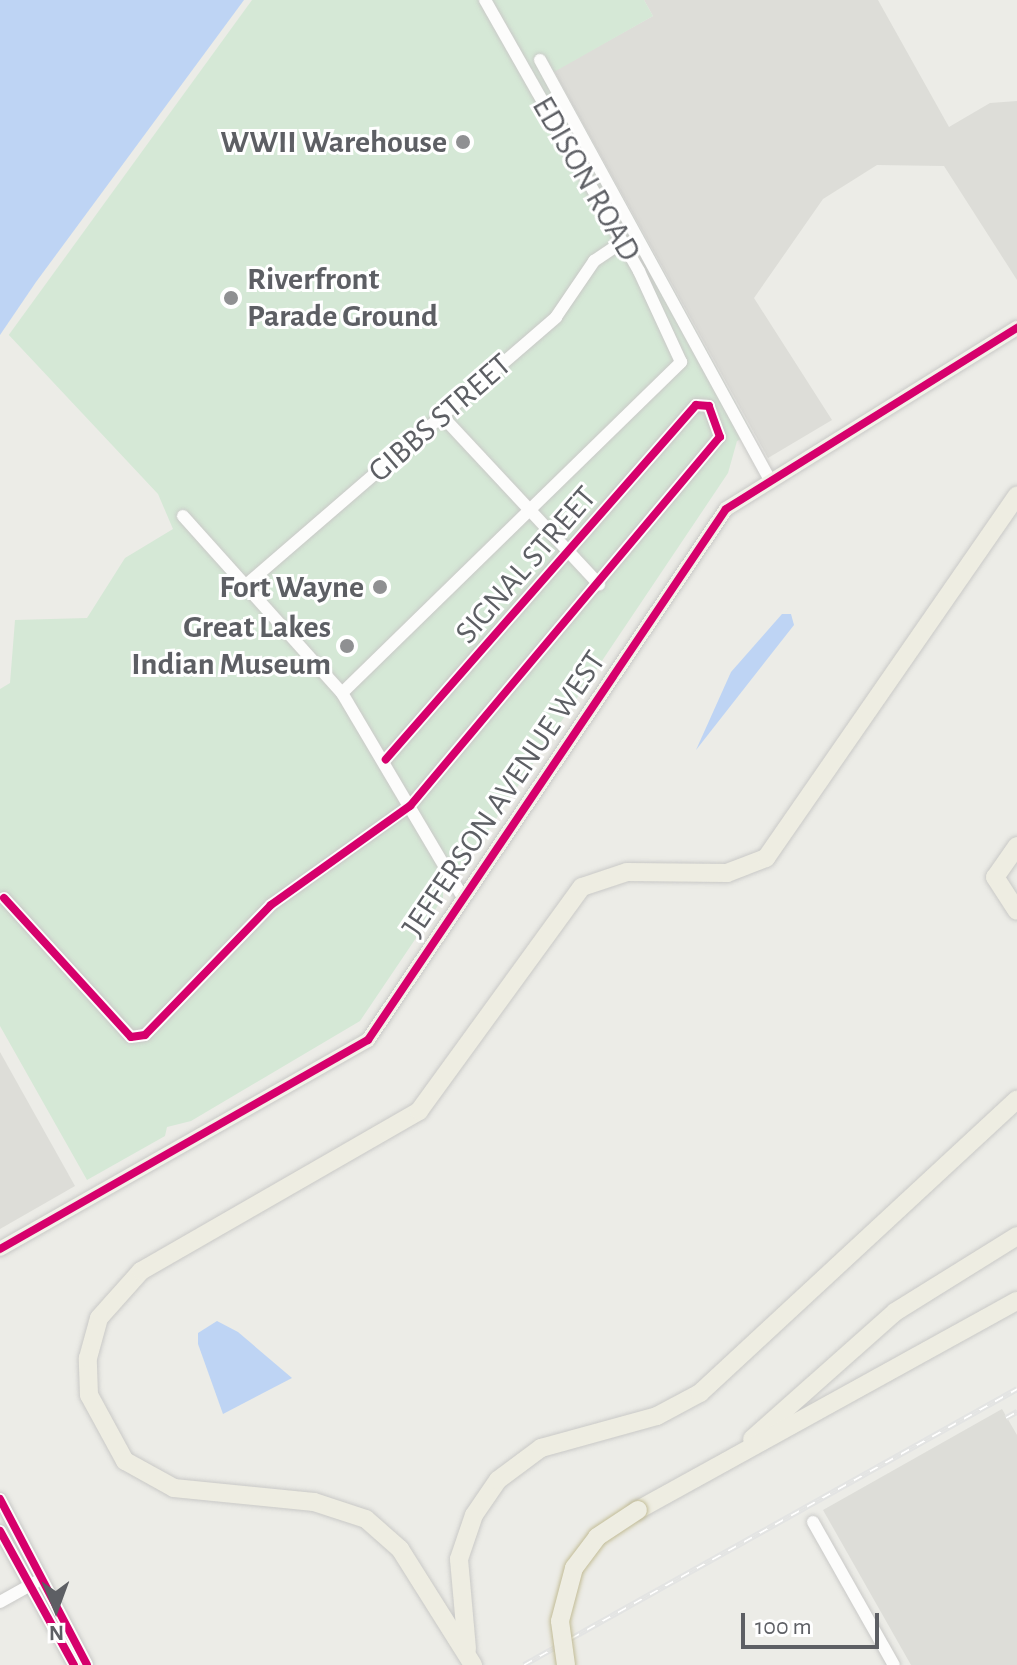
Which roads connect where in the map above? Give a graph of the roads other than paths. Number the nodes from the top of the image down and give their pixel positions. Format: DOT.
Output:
graph roads {
  1 [pos="485,0"];
  2 [pos="540,60"];
  3 [pos="622,242"];
  4 [pos="1017,328"];
  5 [pos="443,417"];
  6 [pos="770,480"];
  7 [pos="1017,496"];
  8 [pos="526,509"];
  9 [pos="183,516"];
  10 [pos="569,554"];
  11 [pos="599,584"];
  12 [pos="246,585"];
  13 [pos="342,693"];
  14 [pos="386,759"];
  15 [pos="410,806"];
  16 [pos="1017,846"];
  17 [pos="4,898"];
  18 [pos="464,899"];
  19 [pos="1017,911"];
  20 [pos="1017,1099"];
  21 [pos="1017,1236"];
  22 [pos="0,1249"];
  23 [pos="1017,1301"];
  24 [pos="719,1466"];
  25 [pos="0,1499"];
  26 [pos="813,1522"];
  27 [pos="0,1531"];
  28 [pos="43,1578"];
  29 [pos="30,1585"];
  30 [pos="0,1602"];
  31 [pos="471,1662"];
  32 [pos="74,1665"];
  33 [pos="87,1665"];
  34 [pos="566,1665"];
  35 [pos="894,1665"];
  1 -- 3 [label="street, EDISON ROAD"];
  2 -- 6 [label="street"];
  3 -- 5 [label="street, GIBBS STREET"];
  3 -- 8 [label="street, EDISON ROAD"];
  4 -- 6 [label="main road, JEFFERSON AVENUE WEST"];
  5 -- 8 [label="street"];
  5 -- 12 [label="street, GIBBS STREET"];
  6 -- 18 [label="main road, JEFFERSON AVENUE WEST"];
  7 -- 31 [label="highway"];
  8 -- 10 [label="street"];
  8 -- 13 [label="street"];
  9 -- 12 [label="street"];
  10 -- 11 [label="street"];
  10 -- 11 [label="street, SIGNAL STREET"];
  10 -- 14 [label="street, SIGNAL STREET"];
  11 -- 15 [label="street"];
  12 -- 13 [label="street"];
  13 -- 14 [label="street"];
  14 -- 15 [label="street"];
  15 -- 17 [label="street"];
  15 -- 18 [label="street"];
  16 -- 19 [label="highway"];
  18 -- 22 [label="main road, JEFFERSON AVENUE WEST"];
  20 -- 31 [label="highway"];
  21 -- 24 [label="highway"];
  23 -- 24 [label="highway"];
  24 -- 34 [label="highway, bridge"];
  25 -- 28 [label="street"];
  26 -- 35 [label="street"];
  27 -- 29 [label="street"];
  28 -- 29 [label="street"];
  28 -- 33 [label="street"];
  29 -- 30 [label="street"];
  29 -- 32 [label="street"];
}
